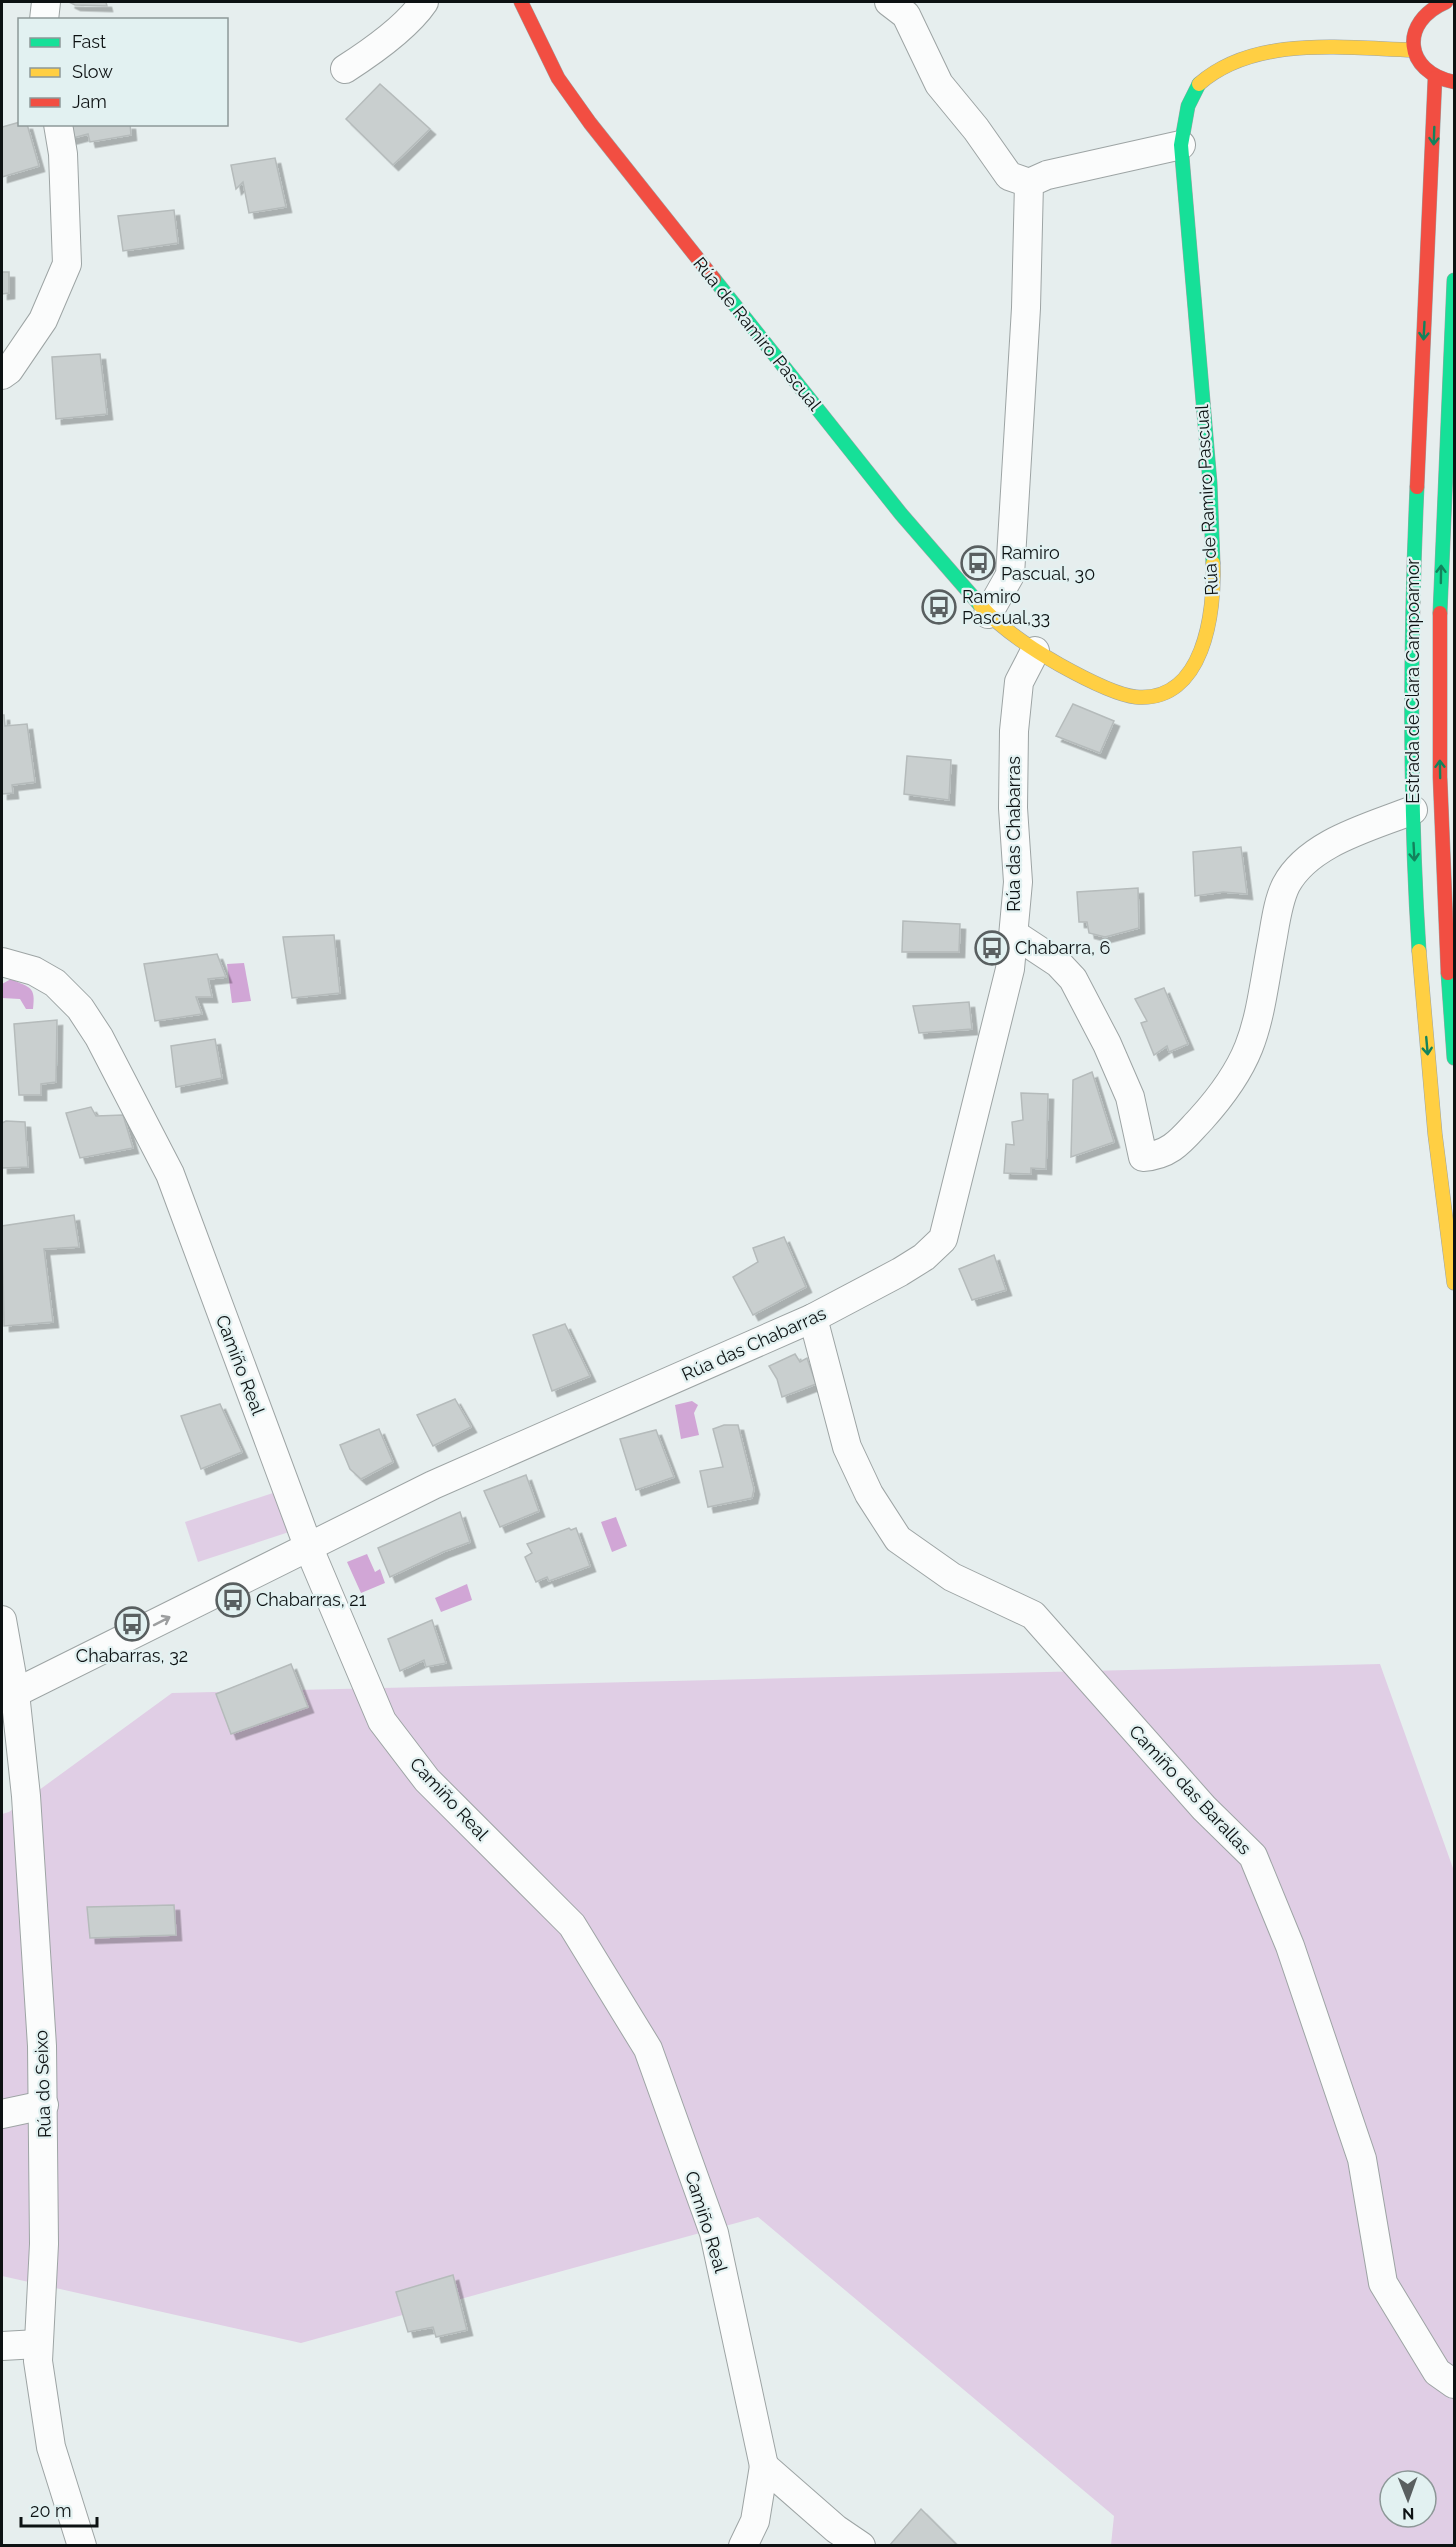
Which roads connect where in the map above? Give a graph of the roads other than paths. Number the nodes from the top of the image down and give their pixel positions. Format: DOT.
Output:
graph roads {
  1 [pos="46,2"];
  2 [pos="424,2"];
  3 [pos="521,2"];
  4 [pos="889,2"];
  5 [pos="1438,3"];
  6 [pos="44,18"];
  7 [pos="1413,50"];
  8 [pos="345,69"];
  9 [pos="1435,78"];
  10 [pos="1455,82"];
  11 [pos="58,126"];
  12 [pos="1181,145"];
  13 [pos="1029,183"];
  14 [pos="1455,280"];
  15 [pos="2,375"];
  16 [pos="988,614"];
  17 [pos="1035,651"];
  18 [pos="1413,810"];
  19 [pos="1448,811"];
  20 [pos="1014,934"];
  21 [pos="2,962"];
  22 [pos="1455,1058"];
  23 [pos="1455,1283"];
  24 [pos="813,1318"];
  25 [pos="308,1546"];
  26 [pos="2,1620"];
  27 [pos="15,1693"];
  28 [pos="14,1802"];
  29 [pos="44,2105"];
  30 [pos="2,2114"];
  31 [pos="38,2344"];
  32 [pos="2,2346"];
  33 [pos="1455,2384"];
  34 [pos="764,2466"];
  35 [pos="82,2546"];
  36 [pos="743,2546"];
  37 [pos="861,2546"];
  1 -- 6 [label="street"];
  2 -- 8 [label="street"];
  3 -- 16 [label="main road, Rúa de Ramiro Pascual"];
  4 -- 13 [label="street"];
  5 -- 7 [label="main road"];
  7 -- 9 [label="main road"];
  7 -- 12 [label="main road, Rúa de Ramiro Pascual"];
  9 -- 10 [label="main road"];
  9 -- 18 [label="main road, Estrada de Clara Campoamor, one-way"];
  11 -- 15 [label="street"];
  12 -- 13 [label="street"];
  12 -- 17 [label="main road, Rúa de Ramiro Pascual"];
  13 -- 16 [label="street"];
  19 -- 14 [label="main road, Estrada de Clara Campoamor, one-way"];
  16 -- 17 [label="main road, Rúa de Ramiro Pascual"];
  17 -- 20 [label="street, Rúa das Chabarras"];
  18 -- 20 [label="street"];
  18 -- 23 [label="main road, Estrada de Clara Campoamor, one-way"];
  19 -- 22 [label="main road, Estrada de Clara Campoamor"];
  20 -- 24 [label="street, Rúa das Chabarras"];
  21 -- 25 [label="street, Camiño Real"];
  24 -- 25 [label="street, Rúa das Chabarras"];
  24 -- 33 [label="street, Camiño das Barallas"];
  27 -- 25 [label="street, Rúa das Chabarras, one-way"];
  25 -- 34 [label="street, Camiño Real"];
  26 -- 27 [label="street, Rúa do Seixo"];
  27 -- 28 [label="street, Rúa do Seixo"];
  28 -- 29 [label="street, Rúa do Seixo"];
  29 -- 30 [label="street"];
  29 -- 31 [label="street, Rúa do Seixo"];
  31 -- 32 [label="street"];
  31 -- 35 [label="street, Rúa do Seixo"];
  34 -- 36 [label="street, Camiño Real"];
  34 -- 37 [label="street"];
}
